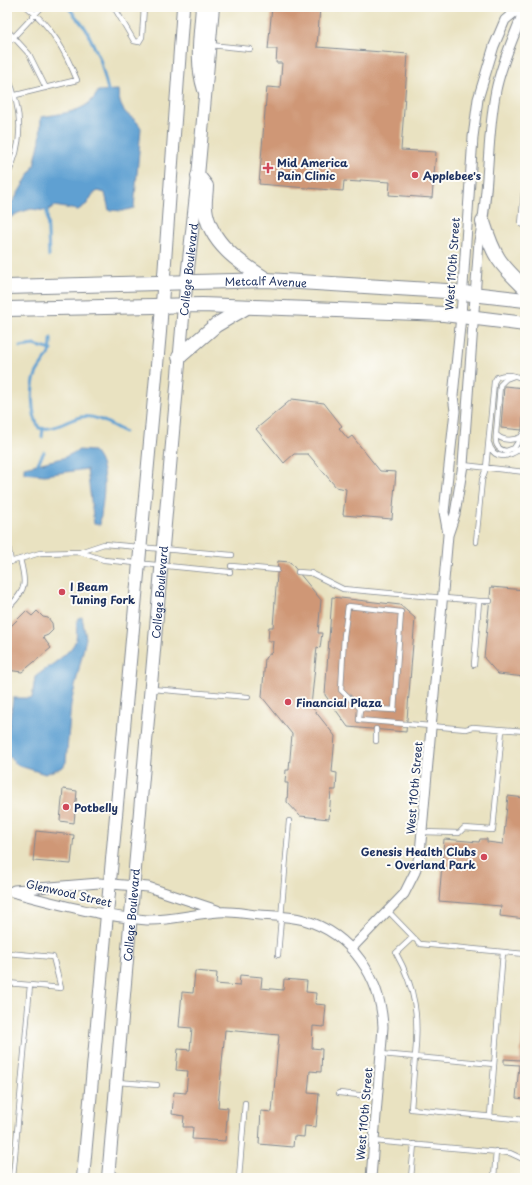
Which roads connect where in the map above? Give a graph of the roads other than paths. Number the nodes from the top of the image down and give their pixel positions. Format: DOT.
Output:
graph roads {
  1 [pos="27,7"];
  2 [pos="42,7"];
  3 [pos="114,7"];
  4 [pos="144,7"];
  5 [pos="183,7"];
  6 [pos="202,7"];
  7 [pos="213,7"];
  8 [pos="521,7"];
  9 [pos="525,7"];
  10 [pos="36,14"];
  11 [pos="7,30"];
  12 [pos="14,37"];
  13 [pos="7,44"];
  14 [pos="210,44"];
  15 [pos="250,49"];
  16 [pos="7,75"];
  17 [pos="46,88"];
  18 [pos="16,95"];
  19 [pos="206,95"];
  20 [pos="7,176"];
  21 [pos="198,176"];
  22 [pos="525,180"];
  23 [pos="483,222"];
  24 [pos="525,225"];
  25 [pos="267,280"];
  26 [pos="163,283"];
  27 [pos="186,283"];
  28 [pos="7,287"];
  29 [pos="525,288"];
  30 [pos="469,294"];
  31 [pos="525,300"];
  32 [pos="161,306"];
  33 [pos="184,306"];
  34 [pos="245,308"];
  35 [pos="7,310"];
  36 [pos="468,316"];
  37 [pos="525,324"];
  38 [pos="179,357"];
  39 [pos="516,375"];
  40 [pos="525,380"];
  41 [pos="524,433"];
  42 [pos="496,434"];
  43 [pos="488,439"];
  44 [pos="525,443"];
  45 [pos="463,465"];
  46 [pos="486,468"];
  47 [pos="525,472"];
  48 [pos="448,535"];
  49 [pos="7,540"];
  50 [pos="476,542"];
  51 [pos="140,548"];
  52 [pos="163,550"];
  53 [pos="80,552"];
  54 [pos="232,555"];
  55 [pos="20,559"];
  56 [pos="9,563"];
  57 [pos="139,563"];
  58 [pos="161,564"];
  59 [pos="231,566"];
  60 [pos="277,570"];
  61 [pos="230,572"];
  62 [pos="298,572"];
  63 [pos="443,597"];
  64 [pos="479,600"];
  65 [pos="490,601"];
  66 [pos="7,606"];
  67 [pos="474,665"];
  68 [pos="150,689"];
  69 [pos="248,697"];
  70 [pos="360,708"];
  71 [pos="432,726"];
  72 [pos="376,730"];
  73 [pos="502,730"];
  74 [pos="525,731"];
  75 [pos="376,741"];
  76 [pos="289,821"];
  77 [pos="422,832"];
  78 [pos="110,885"];
  79 [pos="133,886"];
  80 [pos="7,890"];
  81 [pos="220,911"];
  82 [pos="389,912"];
  83 [pos="106,915"];
  84 [pos="282,916"];
  85 [pos="130,918"];
  86 [pos="413,937"];
  87 [pos="351,949"];
  88 [pos="503,952"];
  89 [pos="7,953"];
  90 [pos="278,954"];
  91 [pos="525,954"];
  92 [pos="7,983"];
  93 [pos="30,985"];
  94 [pos="381,1054"];
  95 [pos="415,1057"];
  96 [pos="494,1064"];
  97 [pos="116,1082"];
  98 [pos="157,1085"];
  99 [pos="339,1093"];
  100 [pos="378,1097"];
  101 [pos="245,1103"];
  102 [pos="490,1116"];
  103 [pos="525,1120"];
  104 [pos="374,1141"];
  105 [pos="414,1144"];
  106 [pos="496,1151"];
  107 [pos="525,1160"];
  108 [pos="108,1176"];
  109 [pos="13,1178"];
  110 [pos="83,1178"];
  111 [pos="143,1178"];
  112 [pos="239,1178"];
  113 [pos="371,1178"];
  114 [pos="411,1178"];
  115 [pos="494,1178"];
  1 -- 10 [label="lane"];
  2 -- 10 [label="lane"];
  3 -- 4 [label="lane"];
  5 -- 26 [label="main road, College Boulevard"];
  6 -- 19 [label="main road"];
  7 -- 14 [label="main road, College Boulevard"];
  8 -- 30 [label="street, West 110th Street"];
  9 -- 23 [label="street, West 110th Street"];
  10 -- 12 [label="lane"];
  10 -- 17 [label="lane"];
  11 -- 12 [label="lane"];
  12 -- 13 [label="lane"];
  12 -- 17 [label="lane"];
  14 -- 15 [label="lane"];
  14 -- 19 [label="main road, College Boulevard"];
  16 -- 18 [label="lane"];
  17 -- 18 [label="lane"];
  18 -- 20 [label="lane"];
  19 -- 21 [label="main road, College Boulevard"];
  21 -- 25 [label="main road"];
  21 -- 27 [label="main road, College Boulevard"];
  22 -- 24 [label="lane"];
  23 -- 29 [label="main road"];
  23 -- 30 [label="street, West 110th Street"];
  25 -- 27 [label="main road, Metcalf Avenue"];
  25 -- 30 [label="main road, Metcalf Avenue"];
  26 -- 27 [label="main road, Metcalf Avenue"];
  26 -- 28 [label="main road, Metcalf Avenue"];
  26 -- 32 [label="main road, College Boulevard"];
  27 -- 33 [label="main road, College Boulevard"];
  30 -- 31 [label="main road, Metcalf Avenue"];
  30 -- 36 [label="street, West 110th Street"];
  30 -- 36 [label="street, West 110th Street"];
  32 -- 33 [label="main road"];
  32 -- 35 [label="main road"];
  32 -- 51 [label="main road, College Boulevard"];
  33 -- 34 [label="main road"];
  33 -- 38 [label="main road, College Boulevard"];
  34 -- 36 [label="main road"];
  34 -- 38 [label="main road"];
  36 -- 37 [label="main road"];
  36 -- 45 [label="street, West 110th Street"];
  36 -- 48 [label="street, West 110th Street"];
  38 -- 52 [label="main road, College Boulevard"];
  39 -- 40 [label="lane"];
  39 -- 42 [label="lane"];
  39 -- 43 [label="lane"];
  41 -- 42 [label="lane"];
  41 -- 42 [label="lane"];
  43 -- 44 [label="lane"];
  43 -- 46 [label="lane"];
  45 -- 46 [label="lane"];
  45 -- 48 [label="street, West 110th Street"];
  46 -- 47 [label="lane"];
  46 -- 50 [label="lane"];
  48 -- 63 [label="street, West 110th Street"];
  49 -- 56 [label="lane"];
  51 -- 52 [label="lane"];
  51 -- 53 [label="lane"];
  51 -- 57 [label="main road, College Boulevard"];
  52 -- 54 [label="lane"];
  52 -- 58 [label="main road, College Boulevard"];
  53 -- 55 [label="lane"];
  53 -- 57 [label="lane"];
  55 -- 56 [label="lane"];
  55 -- 66 [label="lane"];
  57 -- 58 [label="lane"];
  57 -- 78 [label="main road, College Boulevard"];
  58 -- 61 [label="lane"];
  58 -- 68 [label="main road, College Boulevard"];
  59 -- 60 [label="lane"];
  62 -- 63 [label="lane"];
  63 -- 64 [label="lane"];
  63 -- 71 [label="street, West 110th Street"];
  64 -- 65 [label="lane"];
  64 -- 67 [label="lane"];
  68 -- 69 [label="lane"];
  68 -- 79 [label="main road, College Boulevard"];
  70 -- 70 [label="lane"];
  70 -- 71 [label="lane"];
  71 -- 73 [label="lane"];
  71 -- 77 [label="street, West 110th Street"];
  72 -- 75 [label="lane"];
  73 -- 74 [label="lane"];
  73 -- 77 [label="lane"];
  76 -- 84 [label="lane"];
  77 -- 82 [label="street, West 110th Street"];
  78 -- 79 [label="street, Glenwood Street"];
  78 -- 80 [label="street, Glenwood Street"];
  78 -- 83 [label="main road, College Boulevard"];
  79 -- 81 [label="street, Glenwood Street"];
  79 -- 85 [label="main road, College Boulevard"];
  80 -- 83 [label="street, Glenwood Street"];
  81 -- 84 [label="street, Glenwood Street"];
  81 -- 85 [label="street, Glenwood Street"];
  82 -- 86 [label="lane"];
  82 -- 87 [label="street, West 110th Street"];
  83 -- 85 [label="street, Glenwood Street"];
  83 -- 110 [label="main road, College Boulevard"];
  84 -- 87 [label="street, Glenwood Street"];
  84 -- 90 [label="lane"];
  85 -- 97 [label="main road, College Boulevard"];
  86 -- 88 [label="lane"];
  86 -- 95 [label="lane"];
  87 -- 94 [label="street, West 110th Street"];
  88 -- 91 [label="lane"];
  88 -- 96 [label="lane"];
  89 -- 93 [label="lane"];
  92 -- 93 [label="lane"];
  93 -- 109 [label="lane"];
  94 -- 95 [label="lane"];
  94 -- 100 [label="street, West 110th Street"];
  95 -- 96 [label="lane"];
  95 -- 102 [label="lane"];
  96 -- 102 [label="lane"];
  97 -- 98 [label="lane"];
  97 -- 108 [label="main road, College Boulevard"];
  99 -- 100 [label="lane"];
  100 -- 104 [label="street, West 110th Street"];
  101 -- 112 [label="lane"];
  102 -- 103 [label="lane"];
  104 -- 105 [label="lane"];
  104 -- 113 [label="street, West 110th Street"];
  105 -- 106 [label="lane"];
  105 -- 114 [label="lane"];
  106 -- 107 [label="lane"];
  106 -- 115 [label="lane"];
  108 -- 111 [label="lane"];
}
